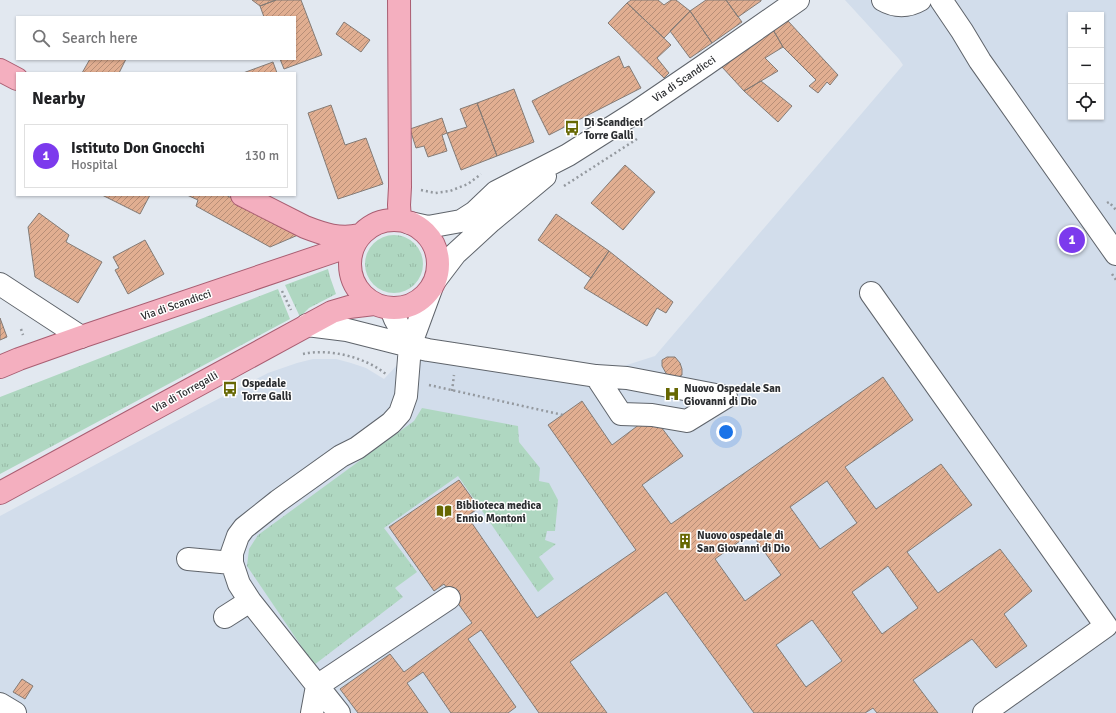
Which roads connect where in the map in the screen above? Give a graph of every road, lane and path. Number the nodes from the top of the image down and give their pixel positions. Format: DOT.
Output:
graph roads {
  1 [pos="399,0"];
  2 [pos="798,0"];
  3 [pos="883,0"];
  4 [pos="920,0"];
  5 [pos="941,0"];
  6 [pos="0,70"];
  7 [pos="16,78"];
  8 [pos="643,135"];
  9 [pos="568,155"];
  10 [pos="481,174"];
  11 [pos="560,188"];
  12 [pos="422,190"];
  13 [pos="244,196"];
  14 [pos="405,222"];
  15 [pos="357,240"];
  16 [pos="1115,250"];
  17 [pos="0,284"];
  18 [pos="434,284"];
  19 [pos="280,285"];
  20 [pos="871,293"];
  21 [pos="383,306"];
  22 [pos="299,319"];
  23 [pos="82,337"];
  24 [pos="410,346"];
  25 [pos="301,354"];
  26 [pos="457,354"];
  27 [pos="0,367"];
  28 [pos="596,376"];
  29 [pos="392,379"];
  30 [pos="425,385"];
  31 [pos="452,391"];
  32 [pos="563,415"];
  33 [pos="0,493"];
  34 [pos="188,559"];
  35 [pos="232,563"];
  36 [pos="449,598"];
  37 [pos="250,601"];
  38 [pos="225,617"];
  39 [pos="1111,623"];
  40 [pos="317,686"];
  41 [pos="0,704"];
  42 [pos="15,713"];
  43 [pos="312,713"];
  44 [pos="339,713"];
  45 [pos="984,713"];
  1 -- 14 [label="main road"];
  2 -- 9 [label="street, Via di Scandicci"];
  3 -- 4 [label="street"];
  5 -- 16 [label="street"];
  6 -- 7 [label="main road"];
  8 -- 11 [label="path"];
  9 -- 14 [label="street, Via di Scandicci"];
  9 -- 18 [label="street, Via di Scandicci"];
  10 -- 12 [label="path"];
  13 -- 15 [label="main road"];
  14 -- 15 [label="main road, Via di Scandicci"];
  14 -- 18 [label="main road"];
  15 -- 21 [label="main road"];
  15 -- 23 [label="main road, Via di Scandicci"];
  17 -- 23 [label="street"];
  18 -- 21 [label="main road, Via di Scandicci"];
  18 -- 24 [label="street"];
  19 -- 22 [label="path"];
  20 -- 39 [label="street"];
  21 -- 22 [label="main road, Via di Torregalli"];
  21 -- 24 [label="street"];
  22 -- 24 [label="street"];
  22 -- 33 [label="main road, Via di Torregalli"];
  23 -- 27 [label="main road, Via di Scandicci"];
  24 -- 26 [label="street"];
  24 -- 35 [label="street"];
  25 -- 29 [label="path"];
  26 -- 28 [label="street"];
  26 -- 31 [label="path"];
  28 -- 28 [label="street"];
  30 -- 31 [label="path"];
  31 -- 32 [label="path"];
  34 -- 35 [label="street"];
  35 -- 37 [label="street"];
  36 -- 40 [label="street"];
  37 -- 38 [label="street"];
  37 -- 40 [label="street"];
  39 -- 45 [label="street"];
  40 -- 43 [label="street"];
  40 -- 44 [label="street"];
  41 -- 42 [label="street"];
}
